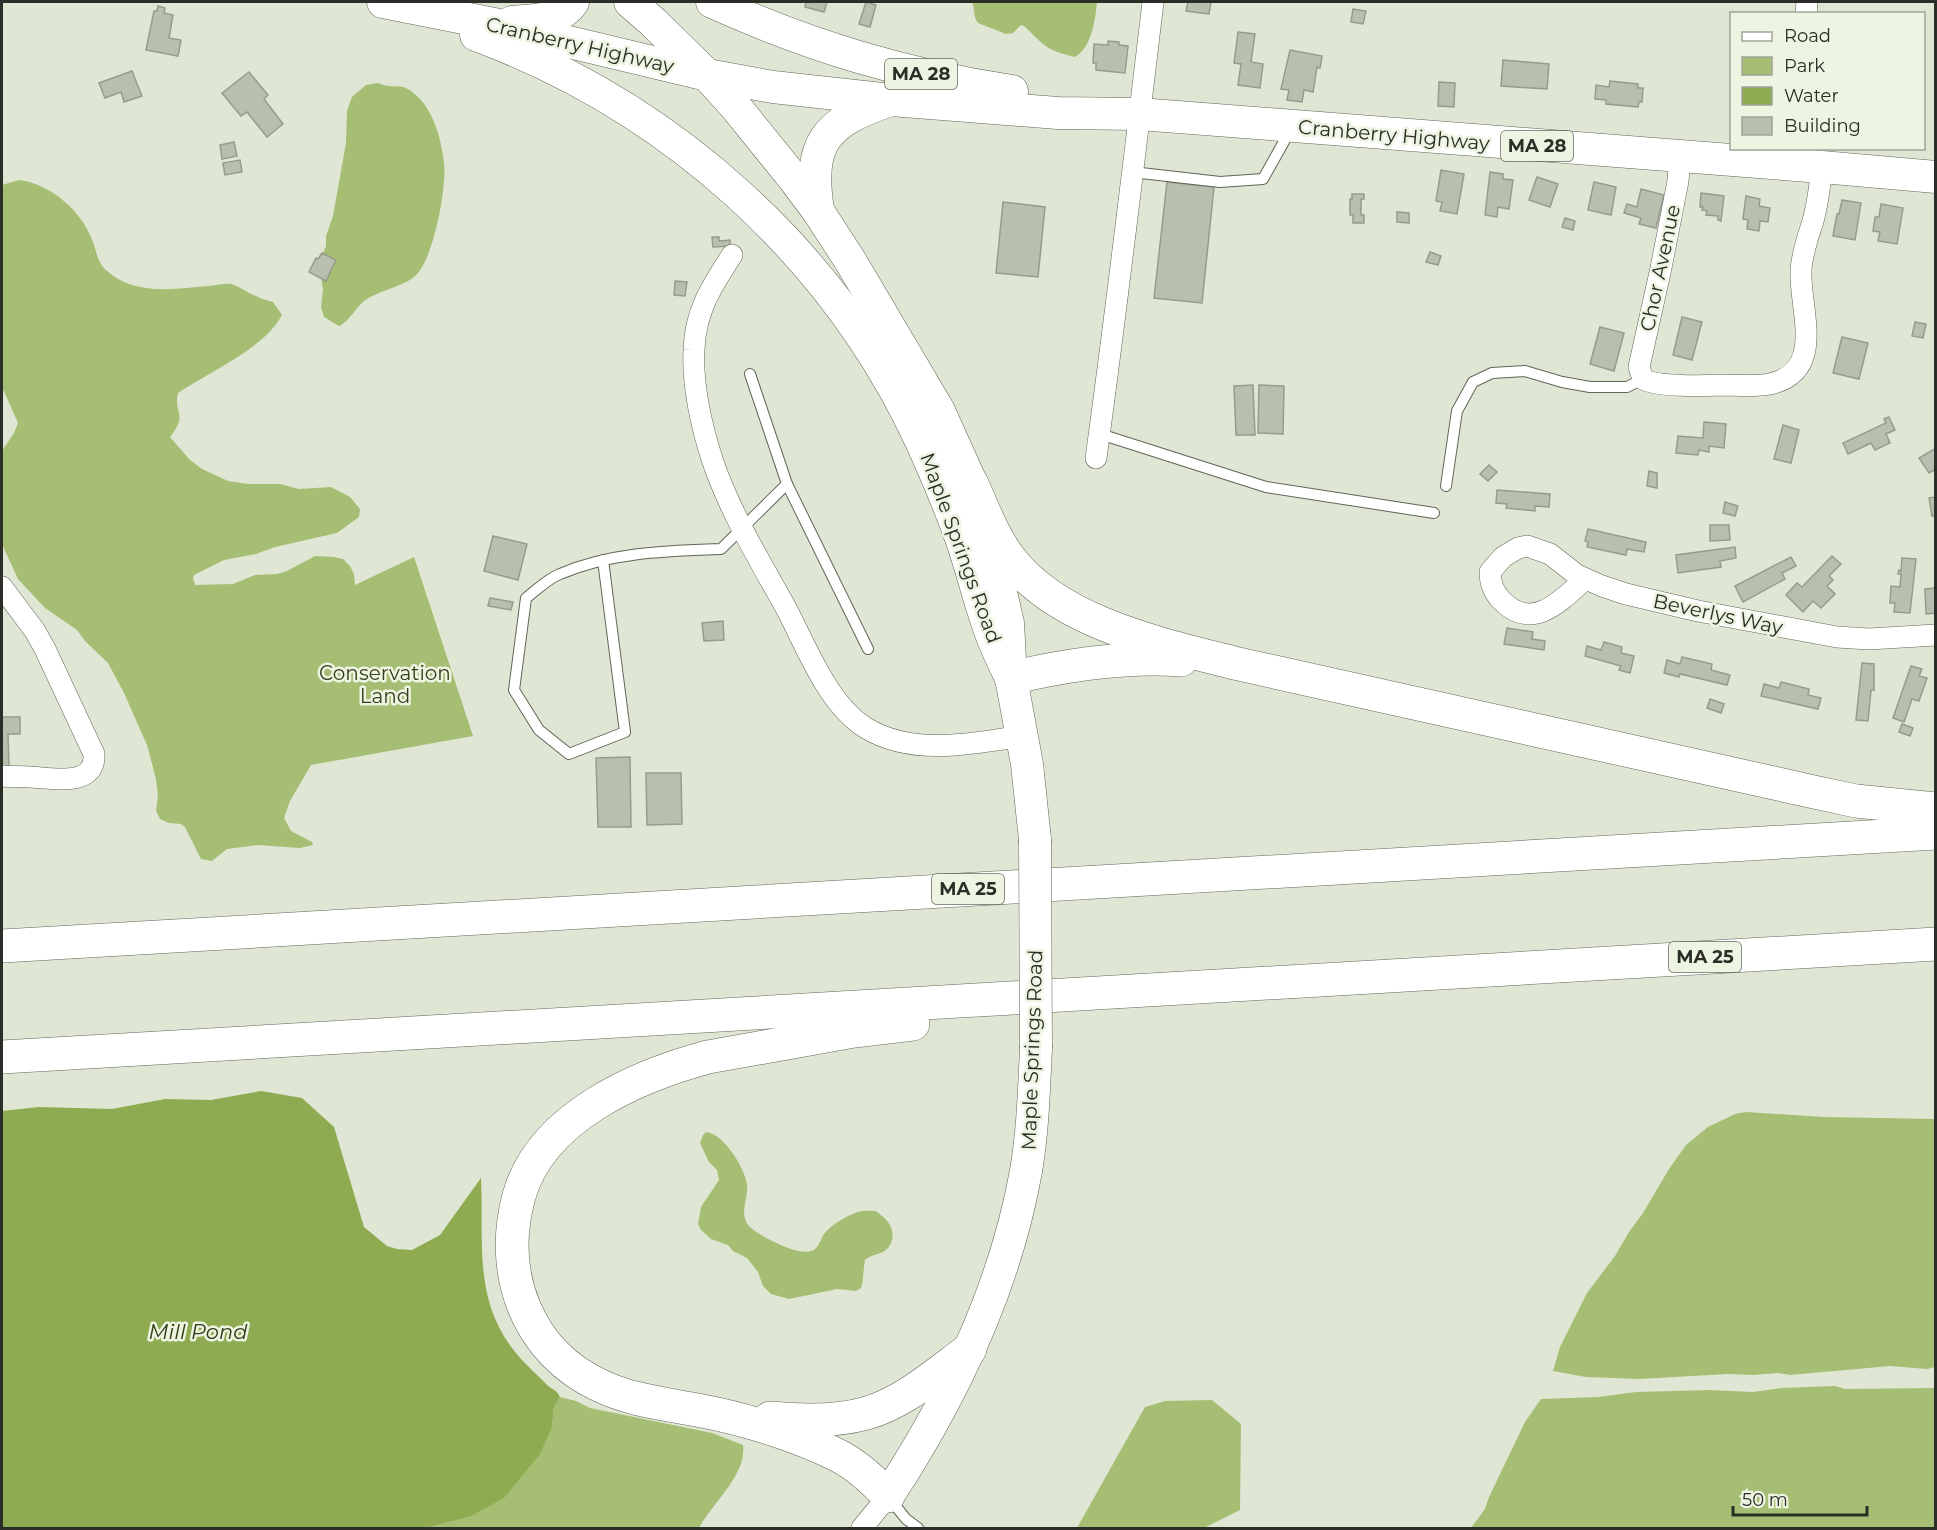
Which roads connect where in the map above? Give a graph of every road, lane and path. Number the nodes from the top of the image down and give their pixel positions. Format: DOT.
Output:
graph roads {
  1 [pos="387,2"];
  2 [pos="573,2"];
  3 [pos="630,2"];
  4 [pos="712,2"];
  5 [pos="1153,2"];
  6 [pos="494,24"];
  7 [pos="707,75"];
  8 [pos="891,100"];
  9 [pos="1139,114"];
  10 [pos="1293,126"];
  11 [pos="1680,156"];
  12 [pos="1788,156"];
  13 [pos="1822,167"];
  14 [pos="1131,172"];
  15 [pos="1935,177"];
  16 [pos="818,211"];
  17 [pos="732,255"];
  18 [pos="750,374"];
  19 [pos="1643,379"];
  20 [pos="1100,434"];
  21 [pos="1096,458"];
  22 [pos="971,482"];
  23 [pos="788,484"];
  24 [pos="1446,486"];
  25 [pos="1434,513"];
  26 [pos="741,528"];
  27 [pos="603,560"];
  28 [pos="1585,579"];
  29 [pos="2,587"];
  30 [pos="1935,635"];
  31 [pos="868,649"];
  32 [pos="1234,663"];
  33 [pos="1011,678"];
  34 [pos="1021,736"];
  35 [pos="2,777"];
  36 [pos="1935,809"];
  37 [pos="1935,833"];
  38 [pos="1935,944"];
  39 [pos="2,946"];
  40 [pos="1149,989"];
  41 [pos="2,1057"];
  42 [pos="970,1350"];
  43 [pos="720,1414"];
  44 [pos="888,1496"];
  45 [pos="862,1528"];
  46 [pos="918,1528"];
  1 -- 6 [label="main road, Cranberry Highway / MA 28"];
  1 -- 33 [label="main road, Maple Springs Road"];
  2 -- 6 [label="main road"];
  3 -- 7 [label="main road, Cranberry Highway"];
  4 -- 9 [label="main road, Cranberry Highway / MA 28"];
  5 -- 9 [label="street"];
  6 -- 7 [label="main road, Cranberry Highway / MA 28"];
  7 -- 8 [label="main road, Cranberry Highway / MA 28"];
  7 -- 16 [label="main road, Maple Springs Road"];
  8 -- 9 [label="main road, Cranberry Highway / MA 28"];
  8 -- 16 [label="main road"];
  9 -- 10 [label="main road, Cranberry Highway / MA 28"];
  9 -- 14 [label="street"];
  10 -- 11 [label="main road, Cranberry Highway / MA 28"];
  10 -- 14 [label="lane"];
  11 -- 12 [label="main road, Cranberry Highway / MA 28"];
  11 -- 19 [label="street, Chor Avenue"];
  12 -- 13 [label="main road, Cranberry Highway / MA 28"];
  13 -- 15 [label="main road, Cranberry Highway / MA 28"];
  13 -- 19 [label="street"];
  14 -- 20 [label="street"];
  16 -- 22 [label="main road, Maple Springs Road"];
  17 -- 26 [label="street"];
  18 -- 23 [label="lane"];
  19 -- 24 [label="lane"];
  20 -- 21 [label="street"];
  20 -- 25 [label="lane"];
  22 -- 32 [label="highway"];
  22 -- 33 [label="main road, Maple Springs Road"];
  23 -- 26 [label="lane"];
  23 -- 31 [label="lane"];
  26 -- 27 [label="lane"];
  26 -- 34 [label="street"];
  27 -- 27 [label="lane"];
  28 -- 30 [label="street, Beverlys Way"];
  29 -- 35 [label="street"];
  32 -- 33 [label="highway"];
  32 -- 36 [label="highway"];
  33 -- 34 [label="main road, Maple Springs Road"];
  34 -- 42 [label="main road, Maple Springs Road, bridge"];
  37 -- 39 [label="highway, MA 25"];
  38 -- 40 [label="highway, MA 25"];
  40 -- 41 [label="highway, MA 25"];
  40 -- 43 [label="highway"];
  42 -- 43 [label="highway"];
  42 -- 44 [label="main road, Maple Springs Road"];
  43 -- 44 [label="highway"];
  44 -- 45 [label="street, Maple Springs Road"];
  44 -- 46 [label="lane"];
}
